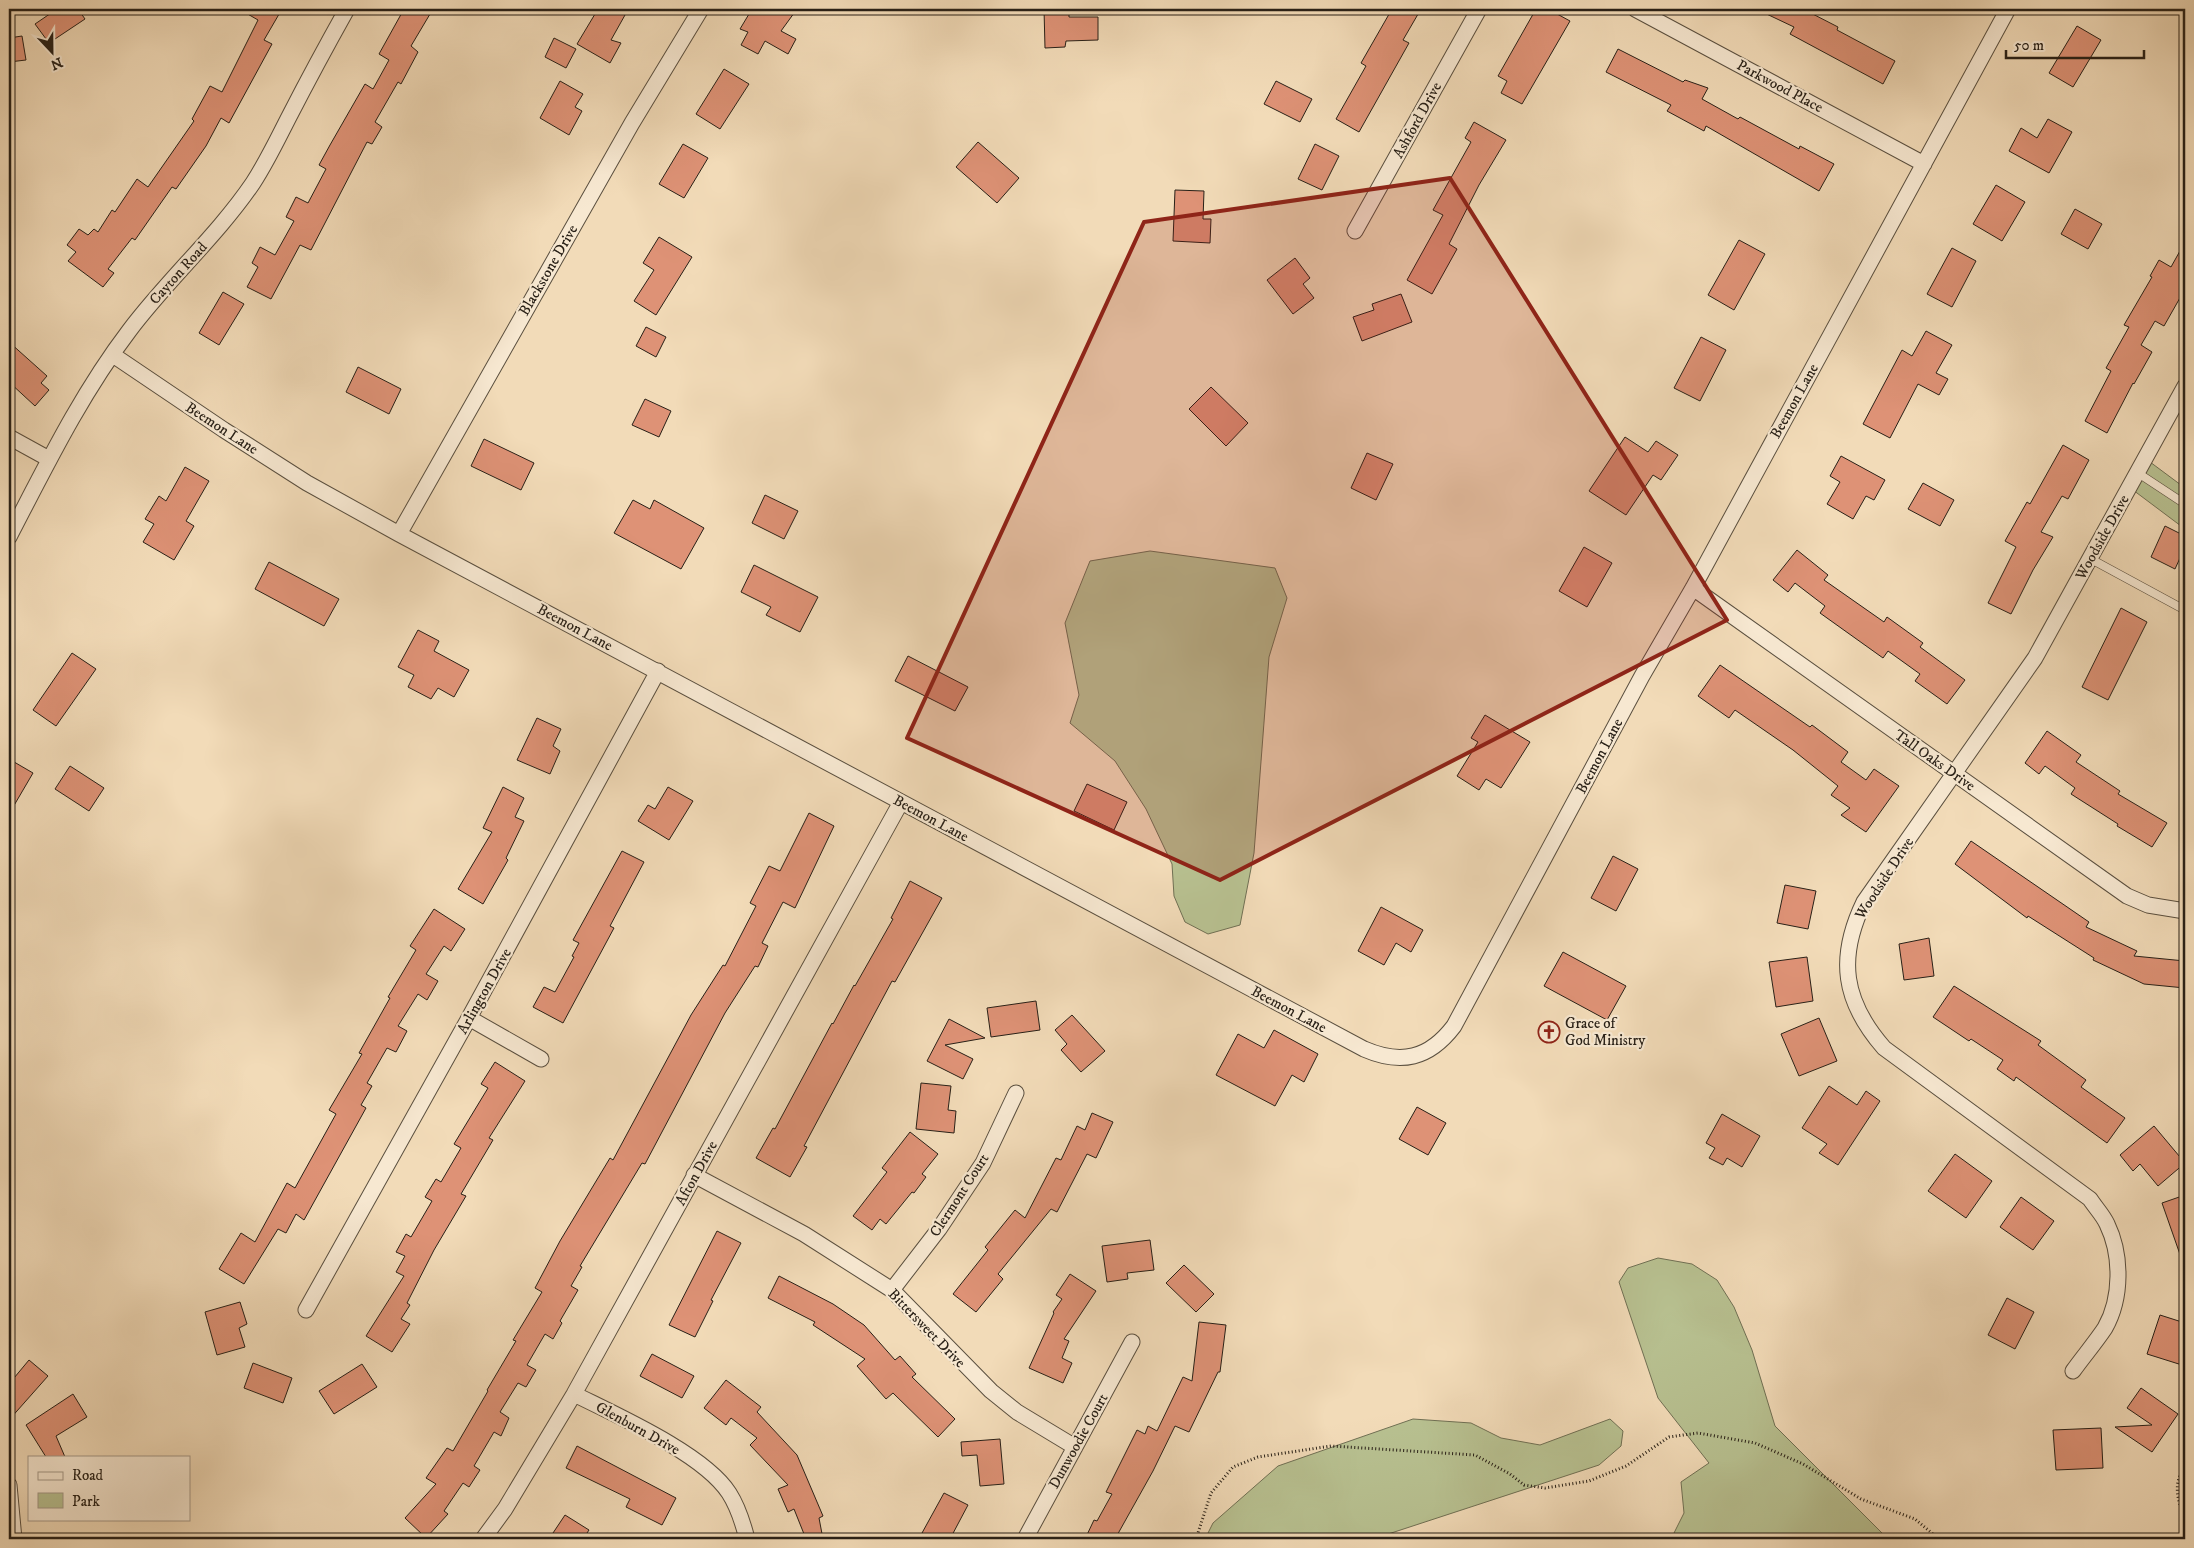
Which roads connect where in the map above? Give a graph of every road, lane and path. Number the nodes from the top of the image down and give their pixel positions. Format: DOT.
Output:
graph roads {
  1 [pos="347,9"];
  2 [pos="701,9"];
  3 [pos="1479,9"];
  4 [pos="1635,9"];
  5 [pos="2008,9"];
  6 [pos="1924,164"];
  7 [pos="1355,231"];
  8 [pos="113,354"];
  9 [pos="2185,386"];
  10 [pos="9,437"];
  11 [pos="49,459"];
  12 [pos="2138,473"];
  13 [pos="2185,504"];
  14 [pos="399,534"];
  15 [pos="9,537"];
  16 [pos="2089,558"];
  17 [pos="1693,588"];
  18 [pos="2185,610"];
  19 [pos="658,671"];
  20 [pos="1954,774"];
  21 [pos="901,802"];
  22 [pos="2185,911"];
  23 [pos="469,1018"];
  24 [pos="541,1059"];
  25 [pos="1016,1093"];
  26 [pos="694,1175"];
  27 [pos="892,1290"];
  28 [pos="306,1310"];
  29 [pos="1132,1342"];
  30 [pos="2073,1371"];
  31 [pos="574,1394"];
  32 [pos="1074,1447"];
  33 [pos="2185,1467"];
  34 [pos="9,1485"];
  35 [pos="2185,1519"];
  36 [pos="14,1539"];
  37 [pos="483,1539"];
  38 [pos="747,1539"];
  39 [pos="1025,1539"];
  40 [pos="1196,1539"];
  41 [pos="1940,1539"];
  1 -- 8 [label="street, Cayton Road"];
  2 -- 14 [label="street, Blackstone Drive"];
  3 -- 7 [label="street, Ashford Drive"];
  4 -- 6 [label="street, Parkwood Place"];
  5 -- 6 [label="street, Beemon Lane"];
  6 -- 17 [label="street, Beemon Lane"];
  8 -- 11 [label="street, Cayton Road"];
  8 -- 14 [label="street, Beemon Lane"];
  9 -- 12 [label="street, Woodside Drive"];
  10 -- 11 [label="street"];
  11 -- 15 [label="street, Cayton Road"];
  12 -- 13 [label="lane"];
  12 -- 16 [label="street, Woodside Drive"];
  14 -- 19 [label="street, Beemon Lane"];
  16 -- 18 [label="lane"];
  16 -- 20 [label="street, Woodside Drive"];
  17 -- 20 [label="street, Tall Oaks Drive"];
  17 -- 21 [label="street, Beemon Lane"];
  19 -- 21 [label="street, Beemon Lane"];
  19 -- 23 [label="street, Arlington Drive"];
  20 -- 22 [label="street, Tall Oaks Drive"];
  20 -- 30 [label="street, Woodside Drive"];
  21 -- 26 [label="street, Afton Drive"];
  23 -- 24 [label="street"];
  23 -- 28 [label="street, Arlington Drive"];
  25 -- 27 [label="street, Clermont Court"];
  26 -- 27 [label="street, Bittersweet Drive"];
  26 -- 31 [label="street, Afton Drive"];
  27 -- 32 [label="street, Bittersweet Drive"];
  29 -- 32 [label="street, Dunwoodie Court"];
  31 -- 37 [label="street, Afton Drive"];
  31 -- 38 [label="street, Glenburn Drive"];
  32 -- 39 [label="street, Dunwoodie Court"];
  33 -- 35 [label="path"];
  34 -- 36 [label="street"];
  40 -- 41 [label="path"];
}
